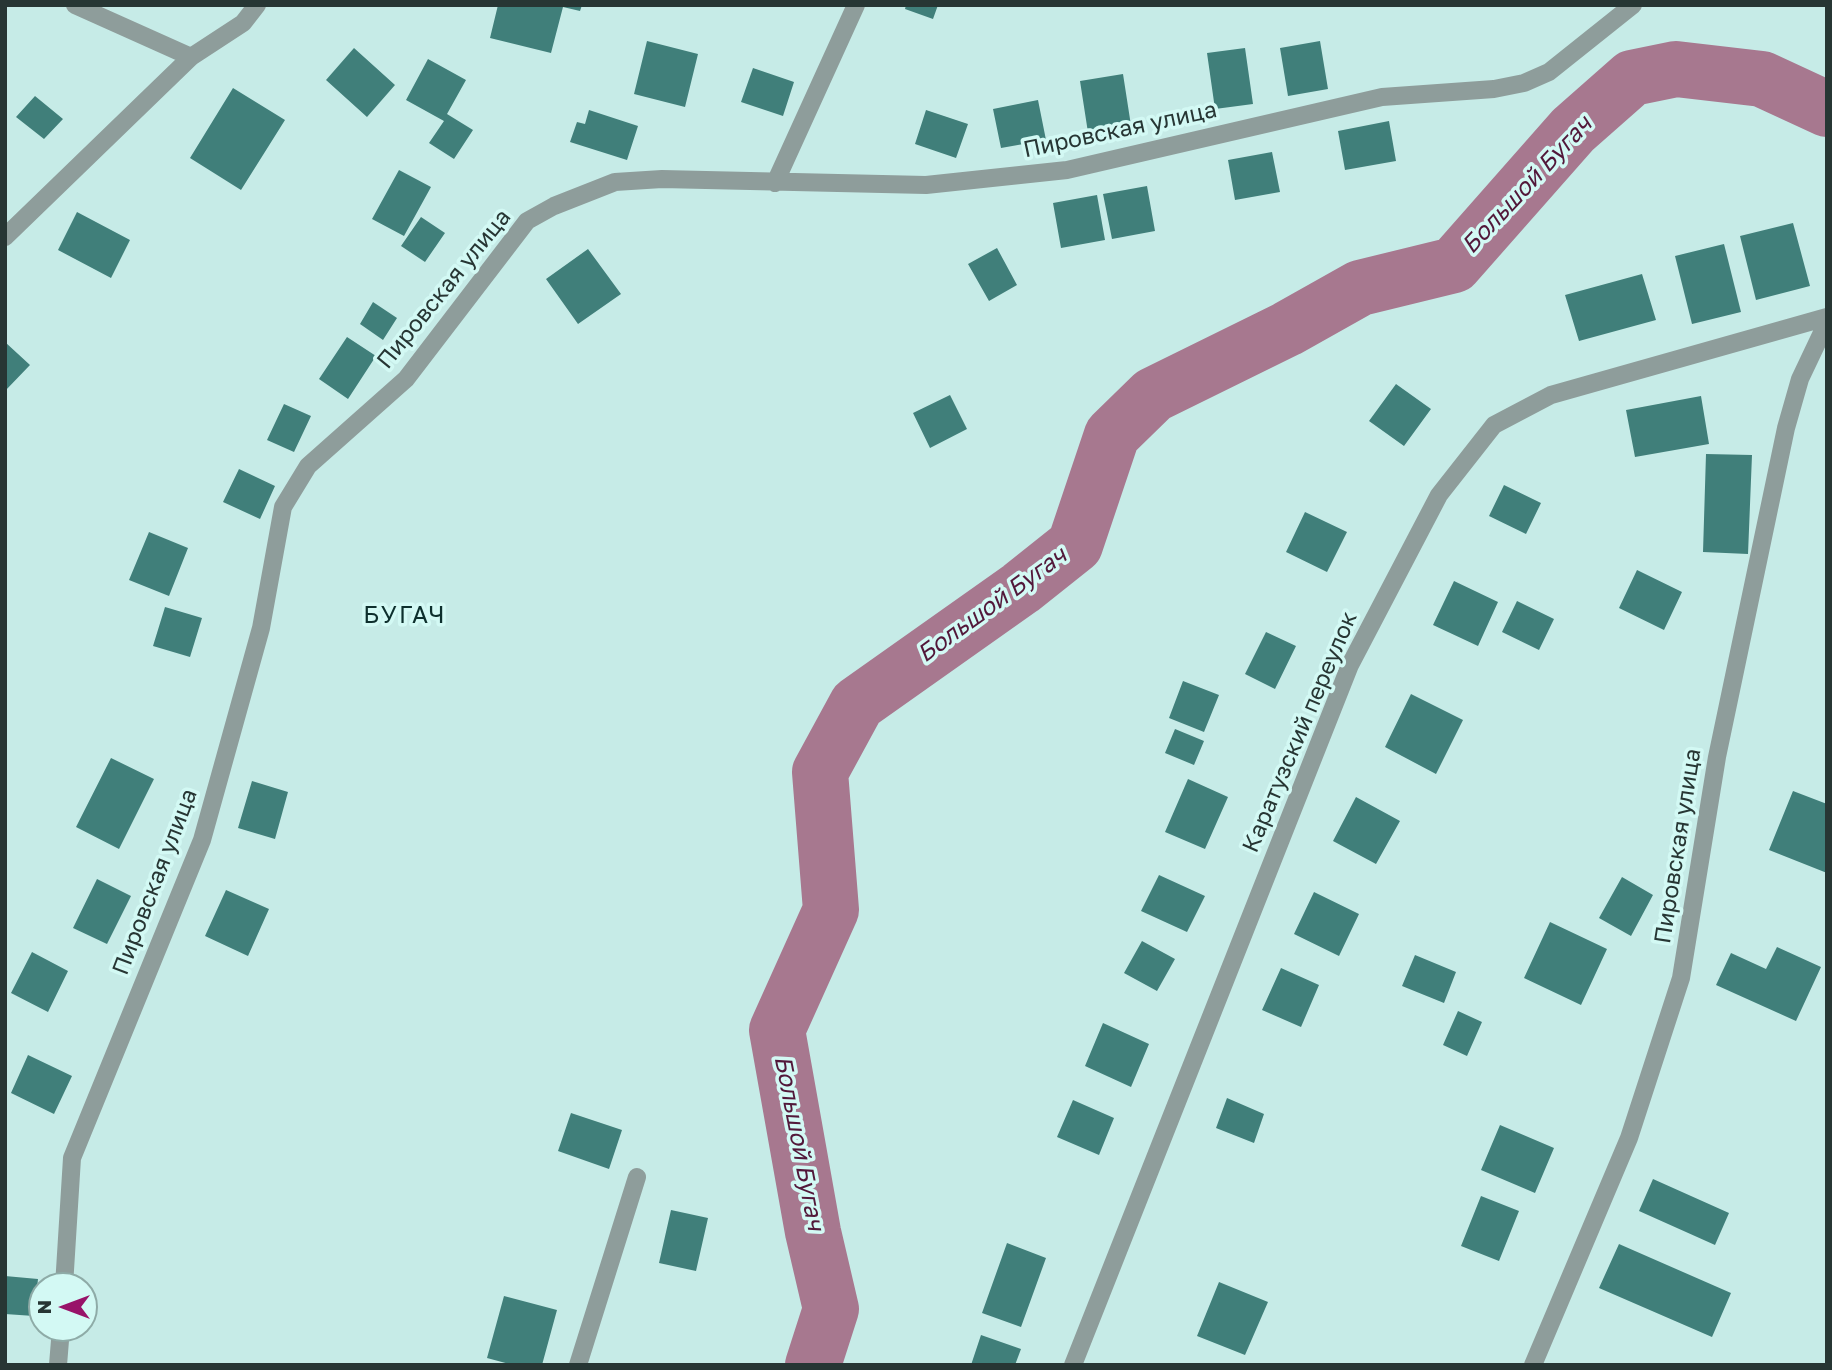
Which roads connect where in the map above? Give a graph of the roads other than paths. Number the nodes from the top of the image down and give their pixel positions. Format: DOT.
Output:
graph roads {
  1 [pos="75,5"];
  2 [pos="257,5"];
  3 [pos="856,5"];
  4 [pos="1633,5"];
  5 [pos="191,57"];
  6 [pos="775,183"];
  7 [pos="5,237"];
  8 [pos="1827,319"];
  9 [pos="637,1177"];
  10 [pos="65,1272"];
  11 [pos="60,1342"];
  12 [pos="58,1365"];
  13 [pos="578,1365"];
  14 [pos="1073,1365"];
  15 [pos="1533,1365"];
  1 -- 5 [label="street"];
  2 -- 5 [label="street"];
  3 -- 6 [label="street"];
  4 -- 6 [label="street, Пировская улица"];
  5 -- 7 [label="street"];
  6 -- 10 [label="street, Пировская улица"];
  8 -- 14 [label="street, Каратузский переулок"];
  8 -- 15 [label="street, Пировская улица"];
  9 -- 13 [label="street"];
  11 -- 12 [label="street"];
}
